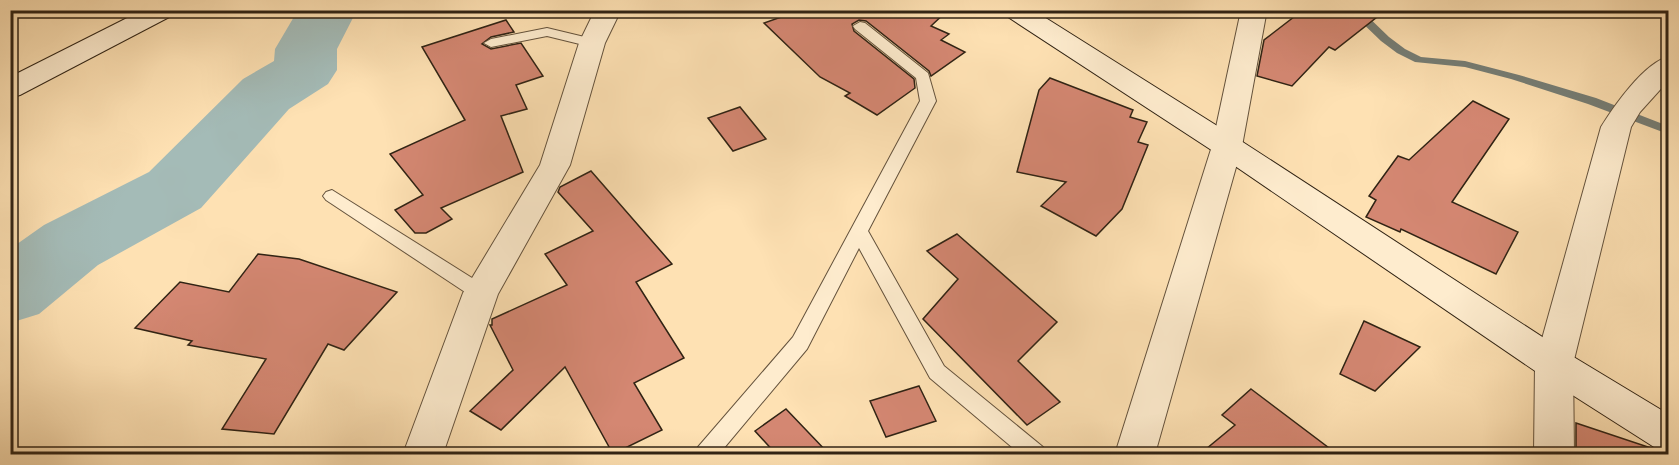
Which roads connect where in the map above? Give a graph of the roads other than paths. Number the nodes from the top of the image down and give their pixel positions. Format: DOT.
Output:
graph roads {
  1 [pos="164,10"];
  2 [pos="608,10"];
  3 [pos="1014,10"];
  4 [pos="1251,13"];
  5 [pos="861,26"];
  6 [pos="490,43"];
  7 [pos="592,43"];
  8 [pos="1668,65"];
  9 [pos="10,88"];
  10 [pos="1227,146"];
  11 [pos="332,196"];
  12 [pos="859,231"];
  13 [pos="481,293"];
  14 [pos="1554,364"];
  15 [pos="1668,435"];
  16 [pos="423,454"];
  17 [pos="706,454"];
  18 [pos="1035,454"];
  19 [pos="1135,454"];
  20 [pos="1554,454"];
  1 -- 9 [label="street"];
  2 -- 7 [label="street"];
  3 -- 10 [label="street"];
  4 -- 10 [label="street"];
  5 -- 12 [label="lane"];
  6 -- 7 [label="lane"];
  7 -- 13 [label="street"];
  8 -- 14 [label="street"];
  10 -- 14 [label="street"];
  10 -- 19 [label="street"];
  11 -- 13 [label="lane"];
  12 -- 17 [label="lane"];
  12 -- 18 [label="lane"];
  13 -- 16 [label="street"];
  14 -- 15 [label="street"];
  14 -- 20 [label="street"];
}
